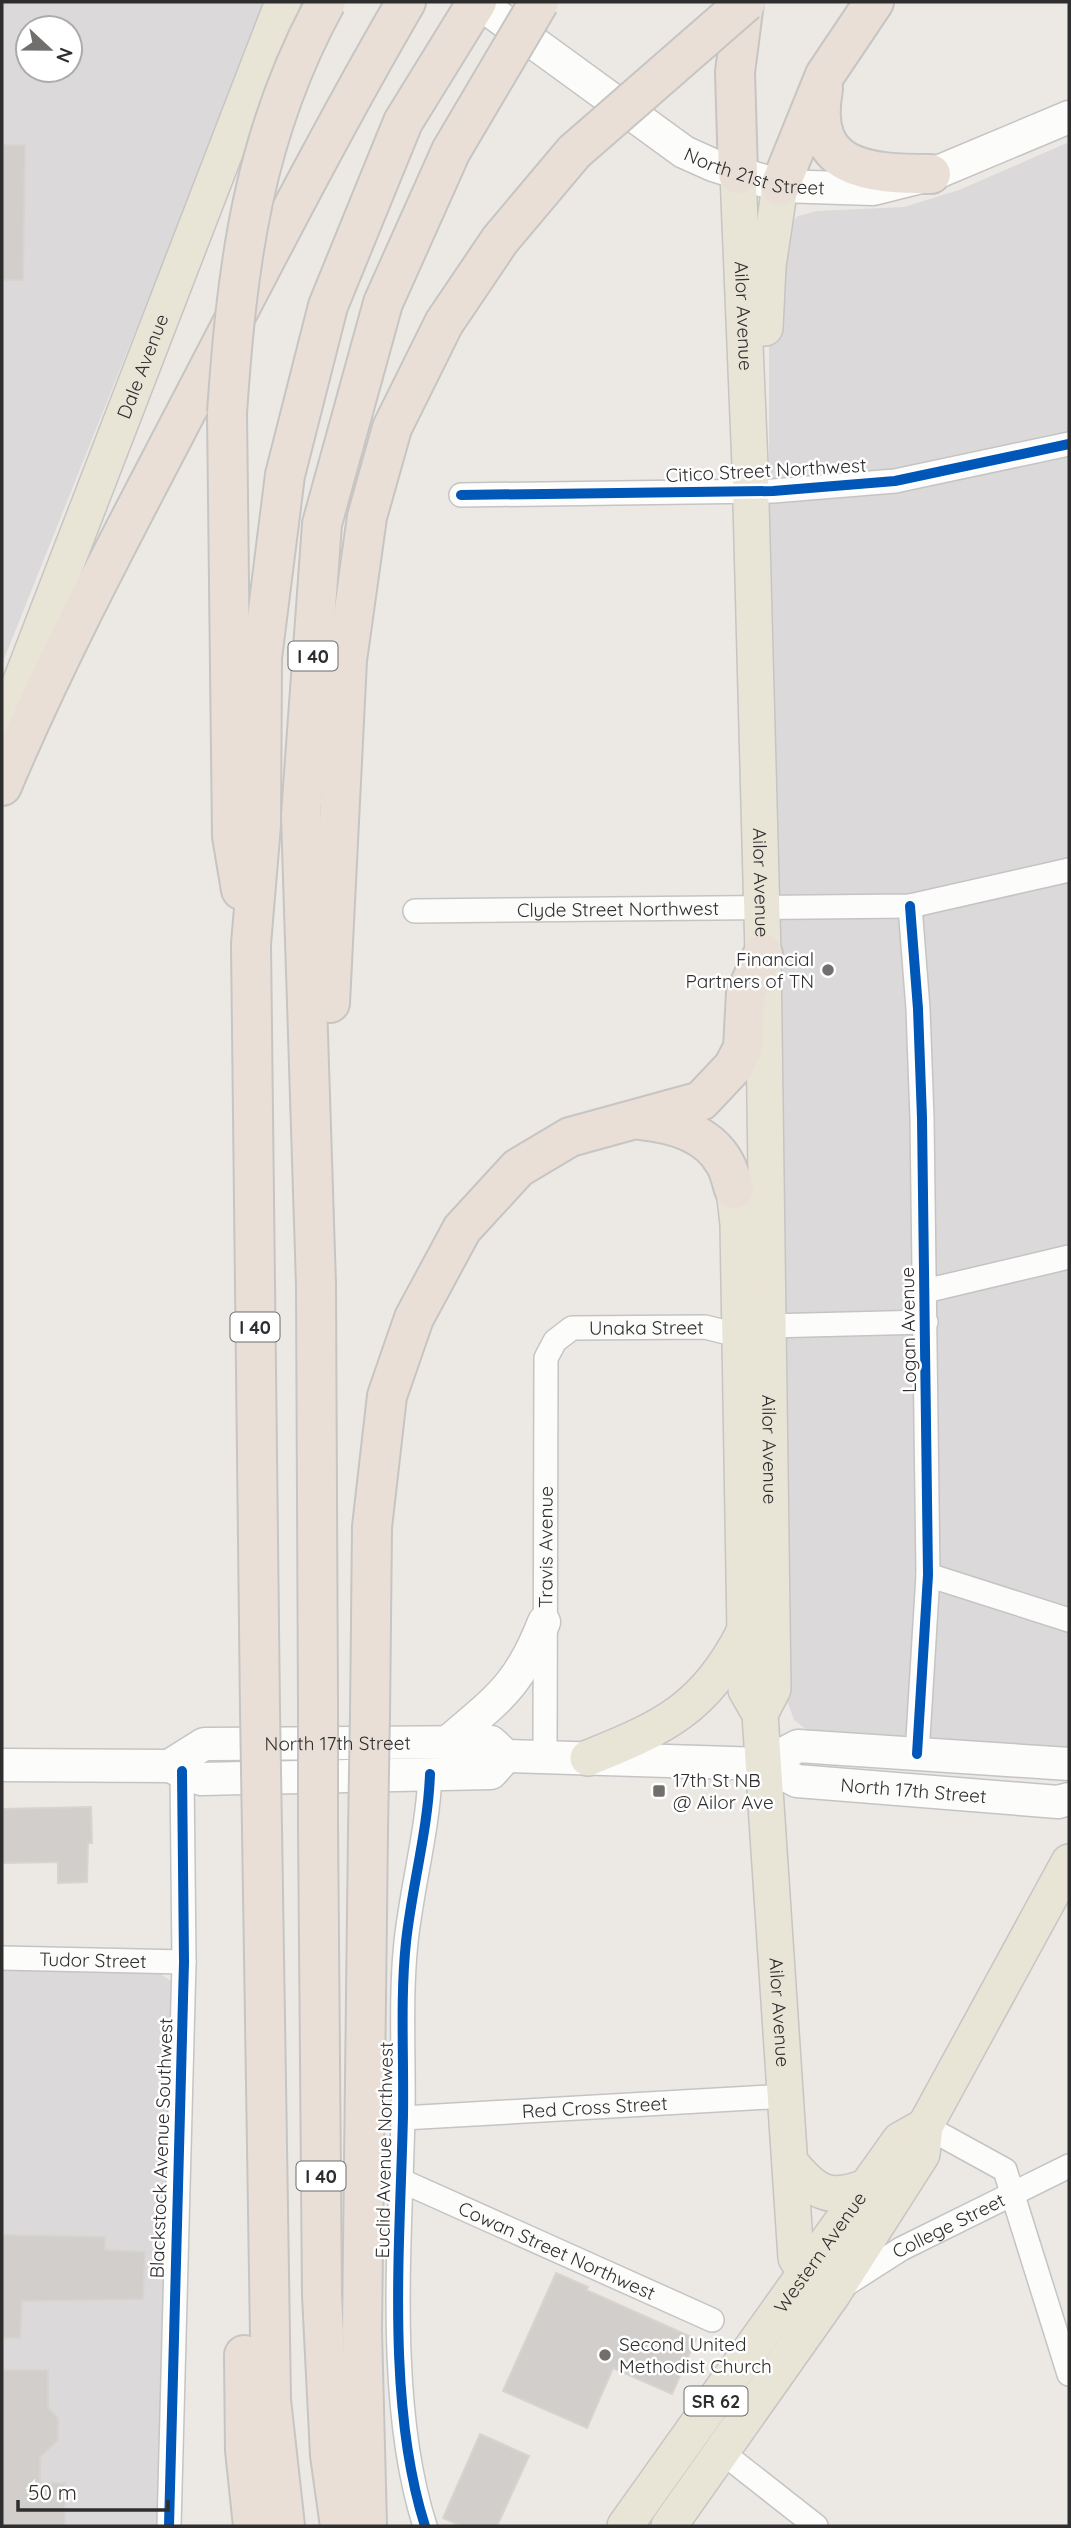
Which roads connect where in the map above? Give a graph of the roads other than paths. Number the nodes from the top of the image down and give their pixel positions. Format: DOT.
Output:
graph roads {
  1 [pos="283,2"];
  2 [pos="327,2"];
  3 [pos="406,2"];
  4 [pos="477,2"];
  5 [pos="539,2"];
  6 [pos="745,2"];
  7 [pos="874,2"];
  8 [pos="825,75"];
  9 [pos="1069,117"];
  10 [pos="738,174"];
  11 [pos="931,174"];
  12 [pos="780,186"];
  13 [pos="1069,444"];
  14 [pos="750,479"];
  15 [pos="461,495"];
  16 [pos="2,730"];
  17 [pos="2,786"];
  18 [pos="1069,870"];
  19 [pos="910,905"];
  20 [pos="760,907"];
  21 [pos="415,911"];
  22 [pos="251,944"];
  23 [pos="763,954"];
  24 [pos="632,1119"];
  25 [pos="734,1189"];
  26 [pos="1069,1257"];
  27 [pos="316,1285"];
  28 [pos="925,1291"];
  29 [pos="926,1322"];
  30 [pos="755,1331"];
  31 [pos="555,1341"];
  32 [pos="928,1576"];
  33 [pos="1069,1620"];
  34 [pos="544,1622"];
  35 [pos="746,1629"];
  36 [pos="761,1714"];
  37 [pos="449,1741"];
  38 [pos="917,1754"];
  39 [pos="506,1756"];
  40 [pos="545,1756"];
  41 [pos="588,1758"];
  42 [pos="764,1764"];
  43 [pos="1069,1764"];
  44 [pos="2,1765"];
  45 [pos="176,1768"];
  46 [pos="430,1774"];
  47 [pos="1069,1799"];
  48 [pos="1069,1862"];
  49 [pos="2,1958"];
  50 [pos="184,1962"];
  51 [pos="265,1986"];
  52 [pos="787,2096"];
  53 [pos="403,2118"];
  54 [pos="925,2126"];
  55 [pos="790,2162"];
  56 [pos="1069,2166"];
  57 [pos="400,2180"];
  58 [pos="868,2186"];
  59 [pos="1013,2193"];
  60 [pos="819,2285"];
  61 [pos="712,2320"];
  62 [pos="1069,2374"];
  63 [pos="274,2438"];
  64 [pos="723,2453"];
  65 [pos="169,2526"];
  66 [pos="253,2526"];
  67 [pos="274,2526"];
  68 [pos="285,2526"];
  69 [pos="340,2526"];
  70 [pos="367,2526"];
  71 [pos="425,2526"];
  72 [pos="625,2526"];
  73 [pos="669,2526"];
  74 [pos="816,2526"];
  1 -- 16 [label="main road, Dale Avenue"];
  2 -- 22 [label="highway, bridge"];
  3 -- 17 [label="highway"];
  4 -- 10 [label="main road, North 21st Street"];
  4 -- 22 [label="highway, I 40"];
  5 -- 27 [label="highway, I 40, bridge"];
  6 -- 10 [label="highway"];
  6 -- 27 [label="highway, bridge"];
  7 -- 8 [label="highway"];
  8 -- 11 [label="highway"];
  8 -- 12 [label="highway"];
  9 -- 11 [label="main road, North 21st Street"];
  10 -- 12 [label="main road, North 21st Street"];
  10 -- 14 [label="main road, Ailor Avenue"];
  11 -- 12 [label="main road, North 21st Street"];
  12 -- 14 [label="main road"];
  13 -- 14 [label="street, Citico Street Northwest"];
  14 -- 15 [label="street, Citico Street Northwest"];
  14 -- 20 [label="main road, Ailor Avenue"];
  18 -- 19 [label="street, Clyde Street Northwest"];
  19 -- 20 [label="street, Clyde Street Northwest"];
  19 -- 28 [label="street, Logan Avenue"];
  20 -- 21 [label="street, Clyde Street Northwest"];
  20 -- 23 [label="main road, Ailor Avenue"];
  22 -- 51 [label="highway, I 40, bridge"];
  23 -- 24 [label="highway"];
  23 -- 30 [label="main road, Ailor Avenue"];
  24 -- 25 [label="highway"];
  24 -- 70 [label="highway, bridge"];
  25 -- 30 [label="main road, Ailor Avenue"];
  26 -- 28 [label="street"];
  27 -- 69 [label="highway, I 40, bridge"];
  28 -- 29 [label="street, Logan Avenue"];
  29 -- 30 [label="street, Unaka Street"];
  29 -- 32 [label="street, Logan Avenue"];
  30 -- 31 [label="street, Unaka Street"];
  30 -- 35 [label="main road, Ailor Avenue"];
  30 -- 36 [label="main road, Ailor Avenue"];
  31 -- 34 [label="street, Travis Avenue"];
  32 -- 33 [label="street"];
  32 -- 38 [label="street, Logan Avenue"];
  34 -- 37 [label="main road"];
  34 -- 40 [label="street, Travis Avenue"];
  35 -- 36 [label="main road, Ailor Avenue"];
  35 -- 41 [label="main road"];
  36 -- 42 [label="main road, Ailor Avenue"];
  37 -- 39 [label="main road, North 17th Street"];
  37 -- 45 [label="main road, North 17th Street"];
  38 -- 42 [label="main road, North 17th Street"];
  38 -- 43 [label="main road, North 17th Street"];
  39 -- 40 [label="main road, North 17th Street"];
  39 -- 46 [label="main road, North 17th Street"];
  40 -- 41 [label="main road, North 17th Street"];
  41 -- 42 [label="main road, North 17th Street"];
  42 -- 47 [label="main road, North 17th Street"];
  42 -- 52 [label="main road, Ailor Avenue"];
  44 -- 45 [label="main road, North 17th Street"];
  45 -- 46 [label="main road, North 17th Street"];
  45 -- 50 [label="street, Blackstock Avenue Southwest"];
  46 -- 53 [label="street, Euclid Avenue Northwest"];
  48 -- 54 [label="main road, Western Avenue / SR 62"];
  49 -- 50 [label="street, Tudor Street"];
  50 -- 65 [label="street, Blackstock Avenue Southwest"];
  51 -- 63 [label="highway, I 40"];
  51 -- 66 [label="highway"];
  52 -- 53 [label="street, Red Cross Street"];
  52 -- 55 [label="main road, Ailor Avenue"];
  53 -- 57 [label="street, Euclid Avenue Northwest"];
  54 -- 58 [label="main road, Western Avenue / SR 62"];
  54 -- 59 [label="street"];
  54 -- 60 [label="main road, Western Avenue / SR 62"];
  55 -- 58 [label="main road"];
  55 -- 60 [label="main road, Ailor Avenue"];
  56 -- 59 [label="street, College Street"];
  57 -- 61 [label="street, Cowan Street Northwest"];
  57 -- 71 [label="street, Euclid Avenue Northwest"];
  58 -- 60 [label="main road, Western Avenue / SR 62"];
  59 -- 60 [label="street, College Street"];
  59 -- 62 [label="street"];
  60 -- 64 [label="main road, Western Avenue / SR 62"];
  60 -- 72 [label="main road, Western Avenue / SR 62"];
  63 -- 67 [label="highway"];
  63 -- 68 [label="highway, I 40"];
  64 -- 73 [label="main road, Western Avenue / SR 62"];
  64 -- 74 [label="street"];
}
